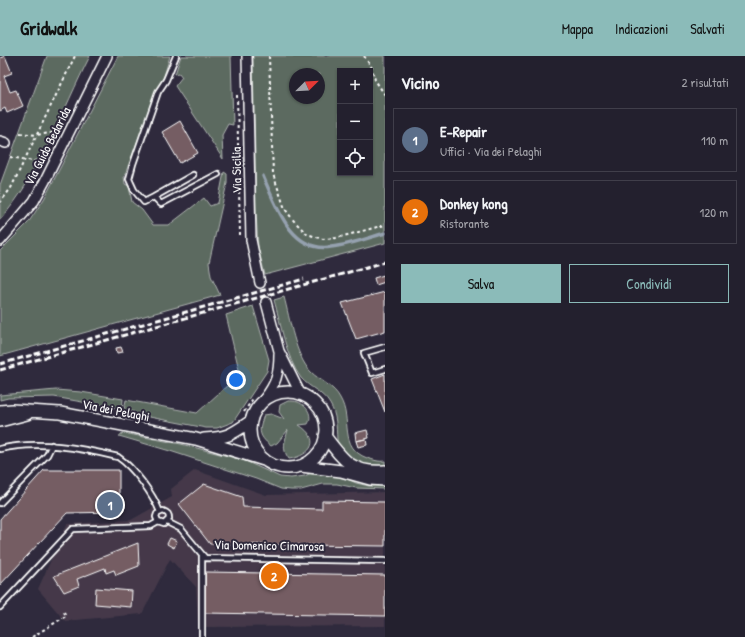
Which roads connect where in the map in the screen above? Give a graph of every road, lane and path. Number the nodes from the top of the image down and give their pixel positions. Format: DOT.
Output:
graph roads {
  1 [pos="75,56"];
  2 [pos="107,56"];
  3 [pos="176,56"];
  4 [pos="247,56"];
  5 [pos="269,56"];
  6 [pos="364,56"];
  7 [pos="385,95"];
  8 [pos="61,126"];
  9 [pos="20,133"];
  10 [pos="36,135"];
  11 [pos="10,157"];
  12 [pos="25,159"];
  13 [pos="44,160"];
  14 [pos="218,174"];
  15 [pos="193,175"];
  16 [pos="154,197"];
  17 [pos="0,203"];
  18 [pos="385,225"];
  19 [pos="0,241"];
  20 [pos="260,283"];
  21 [pos="266,302"];
  22 [pos="385,347"];
  23 [pos="279,351"];
  24 [pos="385,368"];
  25 [pos="301,395"];
  26 [pos="260,397"];
  27 [pos="0,411"];
  28 [pos="31,412"];
  29 [pos="247,417"];
  30 [pos="0,421"];
  31 [pos="325,436"];
  32 [pos="196,439"];
  33 [pos="52,445"];
  34 [pos="0,449"];
  35 [pos="264,460"];
  36 [pos="301,466"];
  37 [pos="385,471"];
  38 [pos="385,480"];
  39 [pos="0,503"];
  40 [pos="160,512"];
  41 [pos="158,522"];
  42 [pos="167,522"];
  43 [pos="202,556"];
  44 [pos="385,561"];
  45 [pos="0,607"];
  46 [pos="64,612"];
  47 [pos="32,637"];
  48 [pos="202,637"];
  1 -- 10 [label="path"];
  2 -- 19 [label="street, Via Guido Bedarida"];
  3 -- 16 [label="lane"];
  4 -- 20 [label="street, Via Sicilia"];
  5 -- 18 [label="path"];
  6 -- 7 [label="path"];
  8 -- 10 [label="path"];
  9 -- 10 [label="path"];
  10 -- 12 [label="path"];
  11 -- 12 [label="path"];
  12 -- 13 [label="path"];
  12 -- 17 [label="path"];
  14 -- 16 [label="lane"];
  15 -- 16 [label="lane"];
  21 -- 23 [label="street"];
  22 -- 24 [label="lane"];
  23 -- 25 [label="street"];
  23 -- 26 [label="street"];
  25 -- 26 [label="street"];
  25 -- 31 [label="street"];
  26 -- 29 [label="path"];
  26 -- 29 [label="street"];
  27 -- 28 [label="street, Via dei Pelaghi"];
  28 -- 30 [label="street, Via dei Pelaghi"];
  28 -- 32 [label="street, Via dei Pelaghi"];
  29 -- 32 [label="street, Via dei Pelaghi"];
  29 -- 35 [label="street"];
  31 -- 36 [label="street"];
  31 -- 37 [label="street"];
  32 -- 35 [label="street, Via dei Pelaghi"];
  33 -- 34 [label="lane, Via Domenico Cimarosa"];
  33 -- 39 [label="lane"];
  33 -- 40 [label="lane, Via Domenico Cimarosa"];
  35 -- 36 [label="street"];
  36 -- 38 [label="street"];
  40 -- 41 [label="lane"];
  40 -- 42 [label="lane, Via Domenico Cimarosa"];
  41 -- 42 [label="lane"];
  41 -- 45 [label="lane"];
  42 -- 43 [label="lane, Via Domenico Cimarosa"];
  43 -- 44 [label="lane, Via Domenico Cimarosa"];
  43 -- 48 [label="lane"];
  46 -- 47 [label="path"];
}
